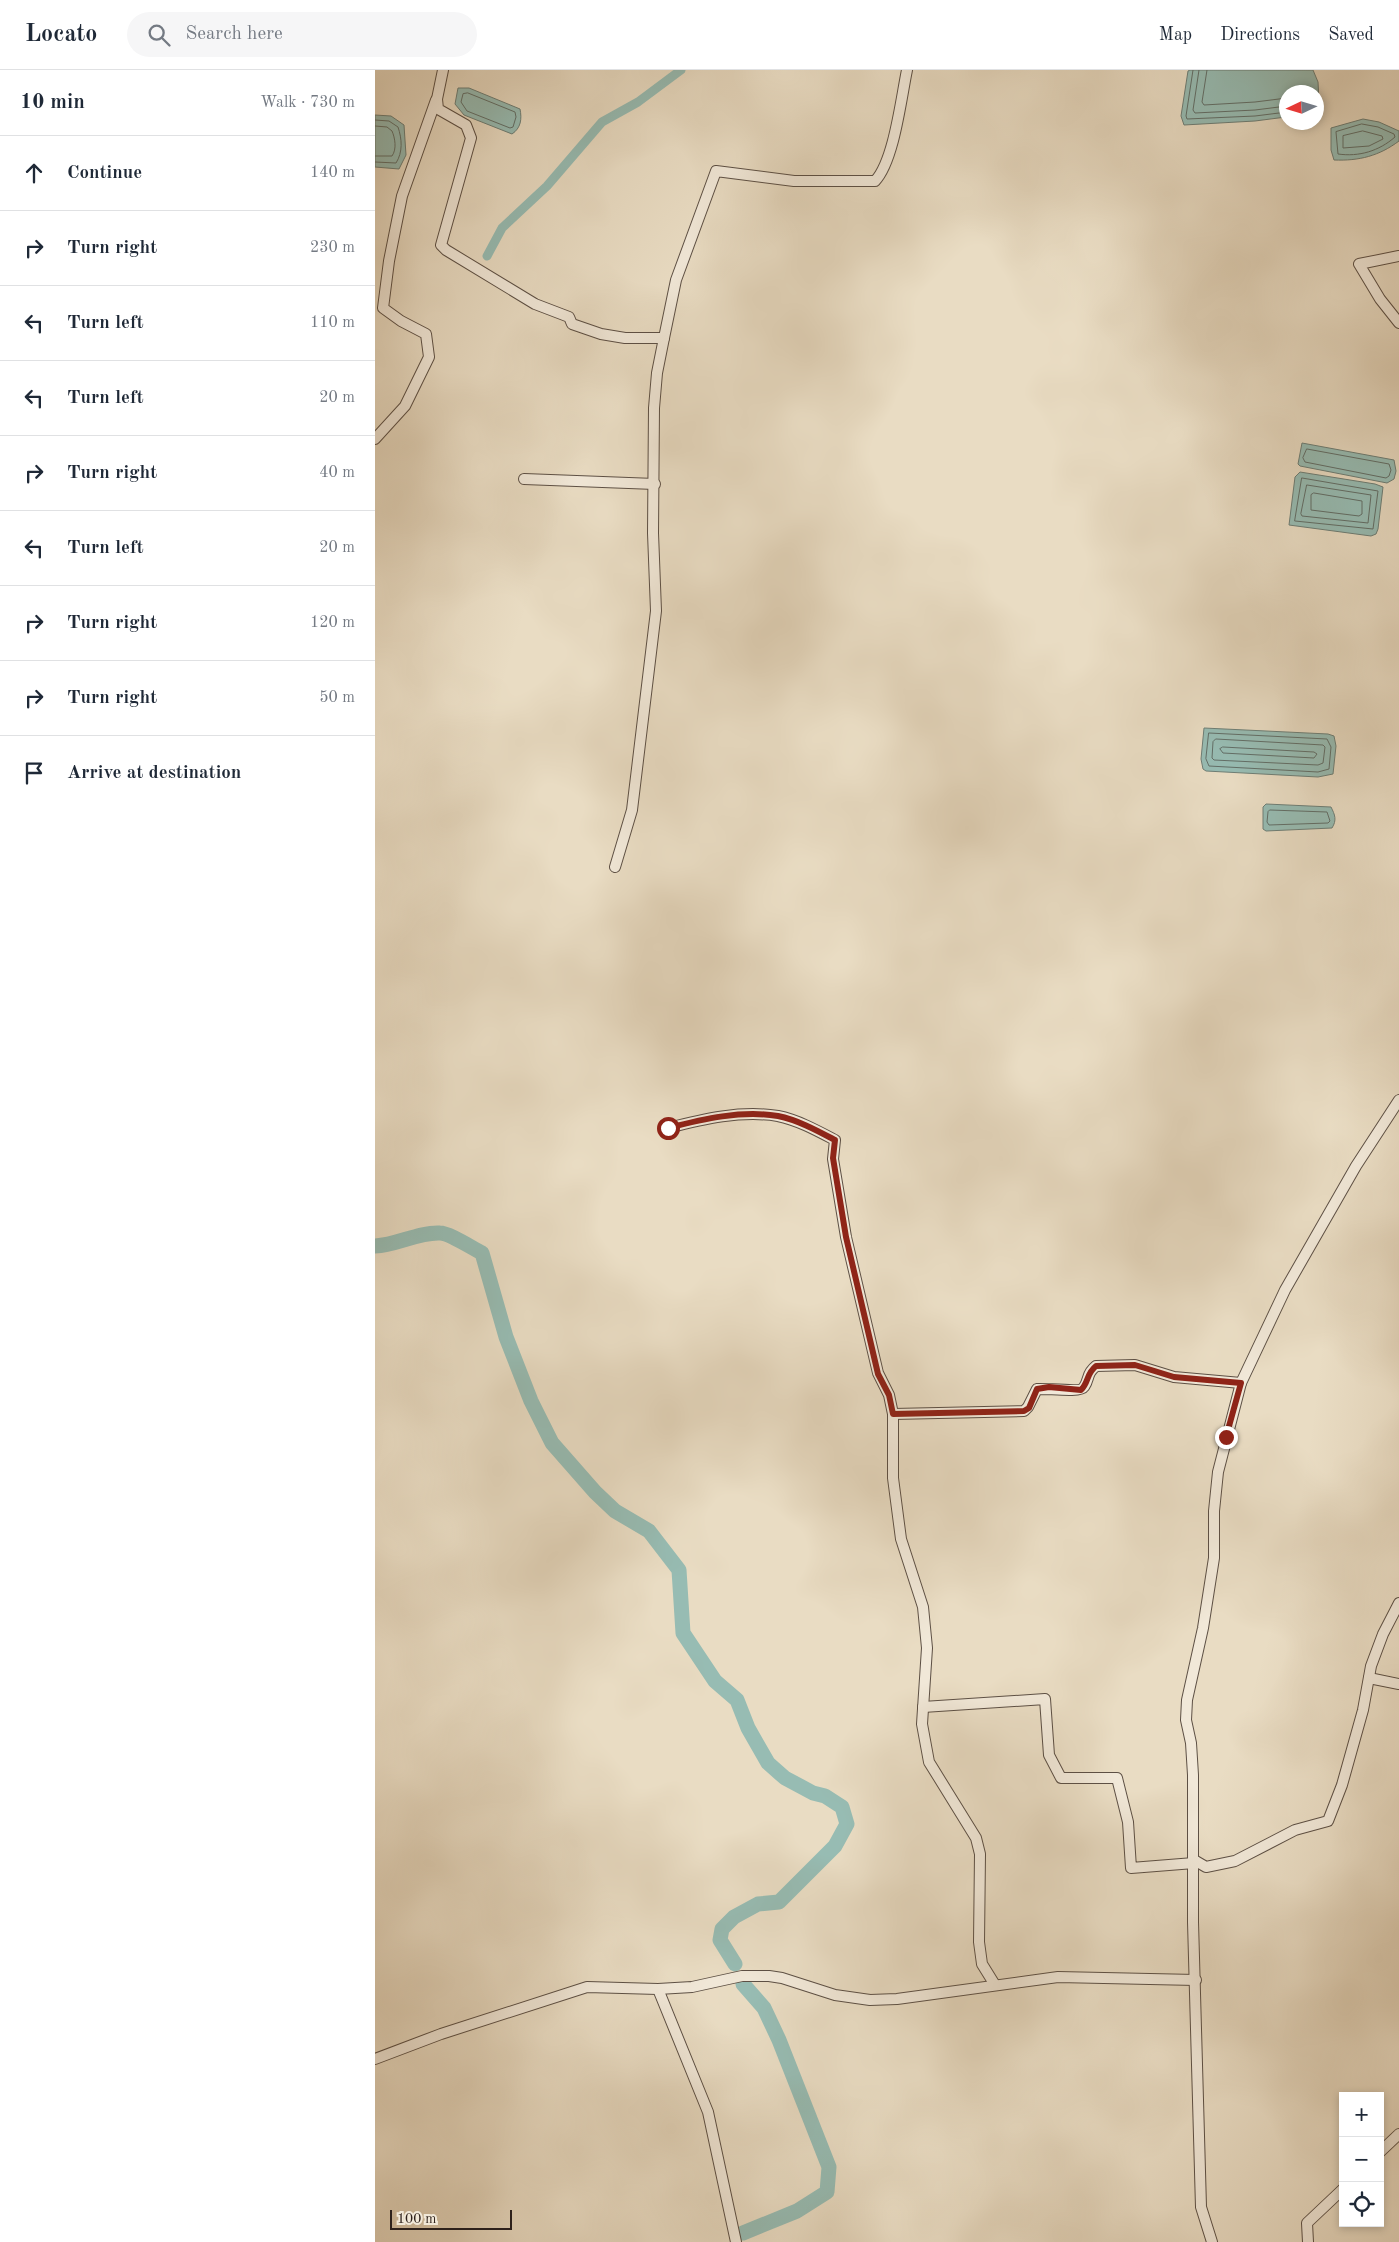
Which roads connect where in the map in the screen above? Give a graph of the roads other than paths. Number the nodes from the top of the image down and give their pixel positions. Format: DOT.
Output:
graph roads {
  1 [pos="443,70"];
  2 [pos="907,70"];
  3 [pos="437,99"];
  4 [pos="1399,256"];
  5 [pos="1399,323"];
  6 [pos="664,338"];
  7 [pos="375,439"];
  8 [pos="524,479"];
  9 [pos="655,484"];
  10 [pos="615,867"];
  11 [pos="1399,1100"];
  12 [pos="668,1128"];
  13 [pos="1241,1383"];
  14 [pos="893,1414"];
  15 [pos="1399,1603"];
  16 [pos="1369,1678"];
  17 [pos="1399,1684"];
  18 [pos="923,1707"];
  19 [pos="1194,1862"];
  20 [pos="1196,1980"];
  21 [pos="995,1985"];
  22 [pos="658,1989"];
  23 [pos="375,2059"];
  24 [pos="1399,2134"];
  25 [pos="1384,2148"];
  26 [pos="1339,2193"];
  27 [pos="736,2242"];
  28 [pos="1212,2242"];
  29 [pos="1308,2242"];
  1 -- 3 [label="street"];
  2 -- 6 [label="street"];
  3 -- 6 [label="street"];
  3 -- 7 [label="street"];
  4 -- 5 [label="street"];
  6 -- 9 [label="street"];
  8 -- 9 [label="street"];
  9 -- 10 [label="street"];
  11 -- 13 [label="street"];
  12 -- 14 [label="street"];
  13 -- 14 [label="street"];
  13 -- 19 [label="street"];
  14 -- 18 [label="street"];
  15 -- 16 [label="street"];
  16 -- 17 [label="street"];
  16 -- 19 [label="street"];
  18 -- 19 [label="street"];
  18 -- 21 [label="street"];
  19 -- 20 [label="street"];
  20 -- 21 [label="street"];
  20 -- 28 [label="street"];
  21 -- 22 [label="street"];
  22 -- 23 [label="street"];
  22 -- 27 [label="street"];
  24 -- 25 [label="street"];
  26 -- 29 [label="street"];
}
